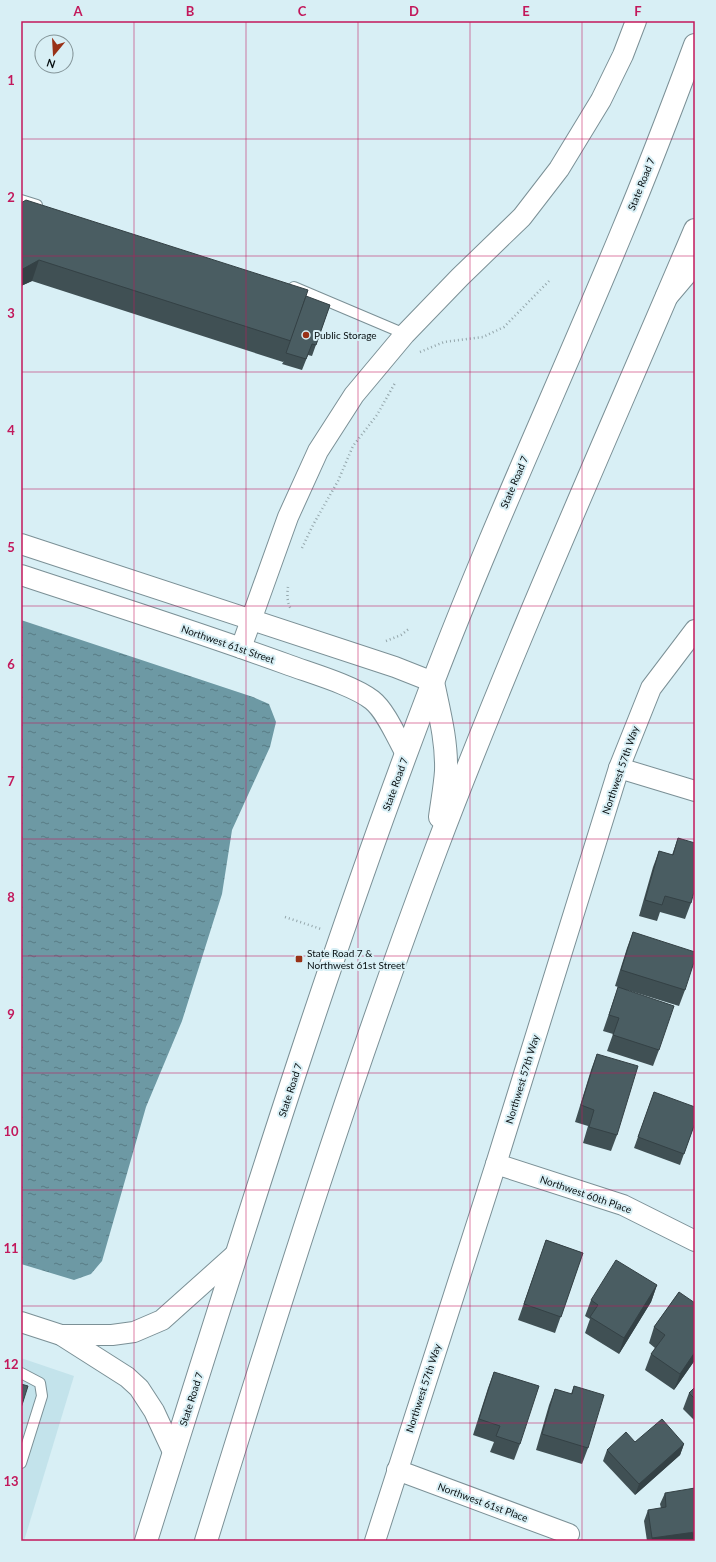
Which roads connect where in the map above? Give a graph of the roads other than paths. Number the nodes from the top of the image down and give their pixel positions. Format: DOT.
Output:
graph roads {
  1 [pos="636,21"];
  2 [pos="695,45"];
  3 [pos="21,200"];
  4 [pos="43,207"];
  5 [pos="695,230"];
  6 [pos="695,263"];
  7 [pos="281,283"];
  8 [pos="667,296"];
  9 [pos="405,334"];
  10 [pos="21,544"];
  11 [pos="21,575"];
  12 [pos="251,619"];
  13 [pos="695,630"];
  14 [pos="241,648"];
  15 [pos="433,682"];
  16 [pos="406,754"];
  17 [pos="619,768"];
  18 [pos="695,791"];
  19 [pos="437,848"];
  20 [pos="496,1164"];
  21 [pos="695,1241"];
  22 [pos="238,1252"];
  23 [pos="21,1322"];
  24 [pos="61,1335"];
  25 [pos="21,1373"];
  26 [pos="174,1454"];
  27 [pos="21,1463"];
  28 [pos="397,1470"];
  29 [pos="569,1534"];
  30 [pos="146,1541"];
  31 [pos="206,1541"];
  32 [pos="375,1541"];
  1 -- 9 [label="street"];
  2 -- 15 [label="main road, State Road 7"];
  3 -- 4 [label="lane"];
  5 -- 8 [label="main road"];
  6 -- 8 [label="main road"];
  7 -- 9 [label="lane"];
  8 -- 19 [label="main road"];
  9 -- 12 [label="street"];
  10 -- 12 [label="street"];
  11 -- 14 [label="street, Northwest 61st Street"];
  12 -- 14 [label="street"];
  12 -- 15 [label="street"];
  13 -- 17 [label="street, Northwest 57th Way"];
  14 -- 16 [label="street, Northwest 61st Street"];
  15 -- 16 [label="main road, State Road 7"];
  15 -- 19 [label="main road"];
  16 -- 22 [label="main road, State Road 7"];
  17 -- 18 [label="street"];
  17 -- 20 [label="street, Northwest 57th Way"];
  19 -- 31 [label="main road"];
  20 -- 21 [label="street, Northwest 60th Place"];
  20 -- 28 [label="street, Northwest 57th Way"];
  22 -- 24 [label="street"];
  22 -- 26 [label="main road, State Road 7"];
  23 -- 24 [label="street"];
  24 -- 26 [label="street"];
  25 -- 27 [label="lane"];
  26 -- 30 [label="main road, State Road 7"];
  28 -- 29 [label="street, Northwest 61st Place"];
  28 -- 32 [label="street, Northwest 57th Way"];
}
